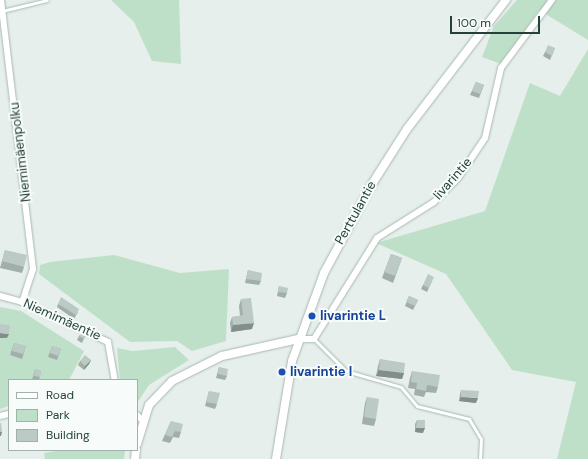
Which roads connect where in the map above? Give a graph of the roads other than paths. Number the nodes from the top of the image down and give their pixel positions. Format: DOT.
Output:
graph roads {
  1 [pos="1,0"];
  2 [pos="47,0"];
  3 [pos="506,0"];
  4 [pos="552,0"];
  5 [pos="2,11"];
  6 [pos="0,296"];
  7 [pos="22,302"];
  8 [pos="314,338"];
  9 [pos="298,339"];
  10 [pos="115,379"];
  11 [pos="140,418"];
  12 [pos="138,435"];
  13 [pos="276,459"];
  14 [pos="480,459"];
  1 -- 5 [label="street, Niemimäenpolku"];
  2 -- 5 [label="lane"];
  3 -- 9 [label="street, Perttulantie"];
  4 -- 8 [label="street, Iivarintie"];
  5 -- 7 [label="street, Niemimäenpolku"];
  6 -- 7 [label="street, Niemimäentie"];
  7 -- 10 [label="street, Niemimäentie"];
  8 -- 9 [label="street"];
  8 -- 14 [label="lane"];
  9 -- 11 [label="street"];
  9 -- 13 [label="street, Perttulantie"];
  11 -- 12 [label="street"];
}
